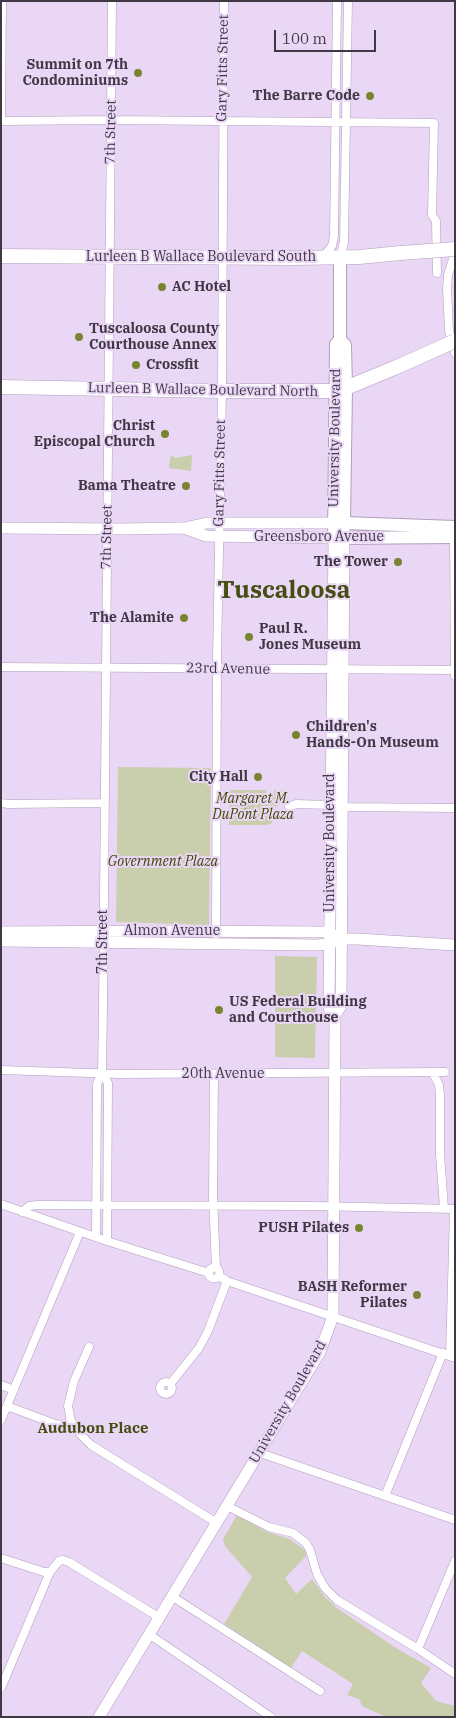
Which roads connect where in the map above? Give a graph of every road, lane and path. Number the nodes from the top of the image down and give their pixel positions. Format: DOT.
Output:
graph roads {
  1 [pos="2,1"];
  2 [pos="112,1"];
  3 [pos="224,1"];
  4 [pos="336,1"];
  5 [pos="348,1"];
  6 [pos="1,117"];
  7 [pos="111,120"];
  8 [pos="1,121"];
  9 [pos="223,122"];
  10 [pos="334,122"];
  11 [pos="347,122"];
  12 [pos="334,236"];
  13 [pos="344,236"];
  14 [pos="455,251"];
  15 [pos="1,256"];
  16 [pos="110,256"];
  17 [pos="222,258"];
  18 [pos="322,258"];
  19 [pos="340,258"];
  20 [pos="438,273"];
  21 [pos="452,315"];
  22 [pos="455,341"];
  23 [pos="455,353"];
  24 [pos="1,387"];
  25 [pos="109,389"];
  26 [pos="340,390"];
  27 [pos="222,391"];
  28 [pos="219,524"];
  29 [pos="339,524"];
  30 [pos="1,528"];
  31 [pos="184,528"];
  32 [pos="108,529"];
  33 [pos="454,532"];
  34 [pos="219,536"];
  35 [pos="339,538"];
  36 [pos="1,667"];
  37 [pos="106,668"];
  38 [pos="217,669"];
  39 [pos="332,670"];
  40 [pos="344,670"];
  41 [pos="454,670"];
  42 [pos="455,676"];
  43 [pos="1,803"];
  44 [pos="104,803"];
  45 [pos="330,804"];
  46 [pos="289,807"];
  47 [pos="343,808"];
  48 [pos="455,808"];
  49 [pos="216,931"];
  50 [pos="1,932"];
  51 [pos="104,937"];
  52 [pos="329,938"];
  53 [pos="341,939"];
  54 [pos="1,941"];
  55 [pos="216,944"];
  56 [pos="455,945"];
  57 [pos="335,1016"];
  58 [pos="1,1070"];
  59 [pos="445,1072"];
  60 [pos="102,1073"];
  61 [pos="336,1073"];
  62 [pos="433,1073"];
  63 [pos="214,1074"];
  64 [pos="1,1204"];
  65 [pos="96,1205"];
  66 [pos="108,1205"];
  67 [pos="214,1206"];
  68 [pos="335,1206"];
  69 [pos="444,1208"];
  70 [pos="454,1209"];
  71 [pos="22,1212"];
  72 [pos="80,1232"];
  73 [pos="96,1237"];
  74 [pos="107,1241"];
  75 [pos="218,1272"];
  76 [pos="227,1281"];
  77 [pos="333,1316"];
  78 [pos="89,1347"];
  79 [pos="449,1356"];
  80 [pos="171,1383"];
  81 [pos="1,1385"];
  82 [pos="14,1390"];
  83 [pos="7,1406"];
  84 [pos="1,1420"];
  85 [pos="71,1421"];
  86 [pos="260,1453"];
  87 [pos="385,1496"];
  88 [pos="227,1506"];
  89 [pos="455,1520"];
  90 [pos="217,1523"];
  91 [pos="1,1558"];
  92 [pos="455,1561"];
  93 [pos="50,1572"];
  94 [pos="173,1597"];
  95 [pos="160,1618"];
  96 [pos="150,1635"];
  97 [pos="418,1650"];
  98 [pos="455,1674"];
  99 [pos="1,1688"];
  100 [pos="320,1691"];
  101 [pos="100,1717"];
  102 [pos="272,1717"];
  1 -- 6 [label="street"];
  2 -- 7 [label="street, 7th Street"];
  3 -- 9 [label="street, Gary Fitts Street"];
  4 -- 10 [label="street"];
  5 -- 11 [label="street, University Boulevard"];
  7 -- 8 [label="street"];
  7 -- 9 [label="street"];
  7 -- 16 [label="street, 7th Street"];
  9 -- 10 [label="street"];
  9 -- 17 [label="street, Gary Fitts Street"];
  10 -- 11 [label="street"];
  10 -- 12 [label="street"];
  11 -- 13 [label="street, University Boulevard"];
  11 -- 20 [label="street"];
  12 -- 13 [label="street"];
  12 -- 18 [label="street"];
  13 -- 19 [label="street, University Boulevard"];
  14 -- 19 [label="highway, Lurleen B Wallace Boulevard South, bridge"];
  14 -- 21 [label="street"];
  15 -- 16 [label="highway, Lurleen B Wallace Boulevard South"];
  16 -- 17 [label="highway, Lurleen B Wallace Boulevard South"];
  16 -- 25 [label="street, 7th Street"];
  17 -- 18 [label="highway, Lurleen B Wallace Boulevard South"];
  17 -- 27 [label="street, Gary Fitts Street"];
  18 -- 19 [label="highway, Lurleen B Wallace Boulevard South"];
  19 -- 26 [label="main road, University Boulevard"];
  21 -- 23 [label="street"];
  22 -- 26 [label="highway, Lurleen B Wallace Boulevard North, bridge"];
  24 -- 25 [label="highway, Lurleen B Wallace Boulevard North"];
  25 -- 27 [label="highway, Lurleen B Wallace Boulevard North"];
  25 -- 32 [label="street, 7th Street"];
  26 -- 27 [label="highway, Lurleen B Wallace Boulevard North"];
  26 -- 29 [label="main road, University Boulevard"];
  27 -- 28 [label="street, Gary Fitts Street"];
  28 -- 29 [label="main road, Greensboro Avenue"];
  28 -- 31 [label="main road, Greensboro Avenue"];
  28 -- 34 [label="street, Gary Fitts Street"];
  29 -- 33 [label="main road, Greensboro Avenue"];
  29 -- 35 [label="main road, University Boulevard"];
  30 -- 32 [label="main road, Greensboro Avenue"];
  31 -- 32 [label="main road, Greensboro Avenue"];
  31 -- 34 [label="main road, Greensboro Avenue"];
  32 -- 37 [label="street, 7th Street"];
  33 -- 35 [label="main road, Greensboro Avenue"];
  33 -- 41 [label="street"];
  34 -- 35 [label="main road, Greensboro Avenue"];
  34 -- 38 [label="street, Gary Fitts Street"];
  35 -- 39 [label="main road, University Boulevard"];
  35 -- 40 [label="main road, University Boulevard"];
  36 -- 37 [label="street, 23rd Avenue"];
  37 -- 38 [label="street, 23rd Avenue"];
  37 -- 44 [label="street, 7th Street"];
  38 -- 39 [label="street, 23rd Avenue"];
  38 -- 49 [label="street, Gary Fitts Street"];
  39 -- 40 [label="street, 23rd Avenue"];
  39 -- 45 [label="main road, University Boulevard"];
  40 -- 41 [label="street, 23rd Avenue"];
  40 -- 47 [label="main road, University Boulevard"];
  41 -- 42 [label="street"];
  43 -- 44 [label="street"];
  44 -- 51 [label="street, 7th Street"];
  45 -- 46 [label="street"];
  45 -- 47 [label="street"];
  45 -- 52 [label="main road, University Boulevard"];
  47 -- 48 [label="street"];
  47 -- 53 [label="main road, University Boulevard"];
  49 -- 51 [label="main road, Almon Avenue"];
  49 -- 52 [label="main road, Almon Avenue"];
  49 -- 55 [label="street, Gary Fitts Street"];
  50 -- 51 [label="main road, Almon Avenue"];
  51 -- 54 [label="main road, Almon Avenue"];
  51 -- 55 [label="main road, Almon Avenue"];
  51 -- 60 [label="street, 7th Street"];
  52 -- 53 [label="main road, Almon Avenue"];
  52 -- 55 [label="main road, Almon Avenue"];
  52 -- 57 [label="main road, University Boulevard"];
  53 -- 56 [label="main road, Almon Avenue"];
  53 -- 57 [label="main road, University Boulevard"];
  57 -- 61 [label="main road, University Boulevard"];
  58 -- 60 [label="street, 20th Avenue"];
  59 -- 62 [label="street, 20th Avenue"];
  60 -- 63 [label="street, 20th Avenue"];
  60 -- 65 [label="street, 7th Street"];
  60 -- 66 [label="street, 7th Street"];
  61 -- 62 [label="street, 20th Avenue"];
  61 -- 63 [label="street, 20th Avenue"];
  61 -- 68 [label="main road, University Boulevard"];
  62 -- 69 [label="street"];
  63 -- 67 [label="street"];
  64 -- 71 [label="street"];
  65 -- 66 [label="street"];
  65 -- 71 [label="street"];
  65 -- 73 [label="street, 7th Street"];
  66 -- 67 [label="street"];
  66 -- 74 [label="street, 7th Street"];
  67 -- 68 [label="street"];
  67 -- 75 [label="street"];
  68 -- 69 [label="street"];
  68 -- 77 [label="main road, University Boulevard"];
  69 -- 70 [label="street"];
  70 -- 79 [label="street"];
  71 -- 72 [label="street"];
  72 -- 73 [label="street"];
  72 -- 82 [label="street"];
  73 -- 74 [label="street"];
  74 -- 75 [label="street"];
  75 -- 76 [label="street"];
  76 -- 77 [label="street"];
  76 -- 80 [label="street"];
  77 -- 79 [label="street"];
  77 -- 86 [label="main road, University Boulevard"];
  78 -- 85 [label="street"];
  79 -- 87 [label="street"];
  81 -- 82 [label="street"];
  82 -- 83 [label="street"];
  83 -- 84 [label="street"];
  83 -- 85 [label="street"];
  85 -- 90 [label="street"];
  86 -- 87 [label="street"];
  86 -- 88 [label="main road, University Boulevard"];
  87 -- 89 [label="street"];
  88 -- 90 [label="main road, University Boulevard"];
  88 -- 97 [label="street"];
  90 -- 94 [label="main road, University Boulevard"];
  91 -- 93 [label="street"];
  92 -- 97 [label="street"];
  93 -- 95 [label="street"];
  93 -- 99 [label="street"];
  94 -- 95 [label="main road, University Boulevard"];
  94 -- 100 [label="street"];
  95 -- 96 [label="main road, University Boulevard"];
  96 -- 101 [label="main road, University Boulevard"];
  96 -- 102 [label="street"];
  97 -- 98 [label="street"];
}
